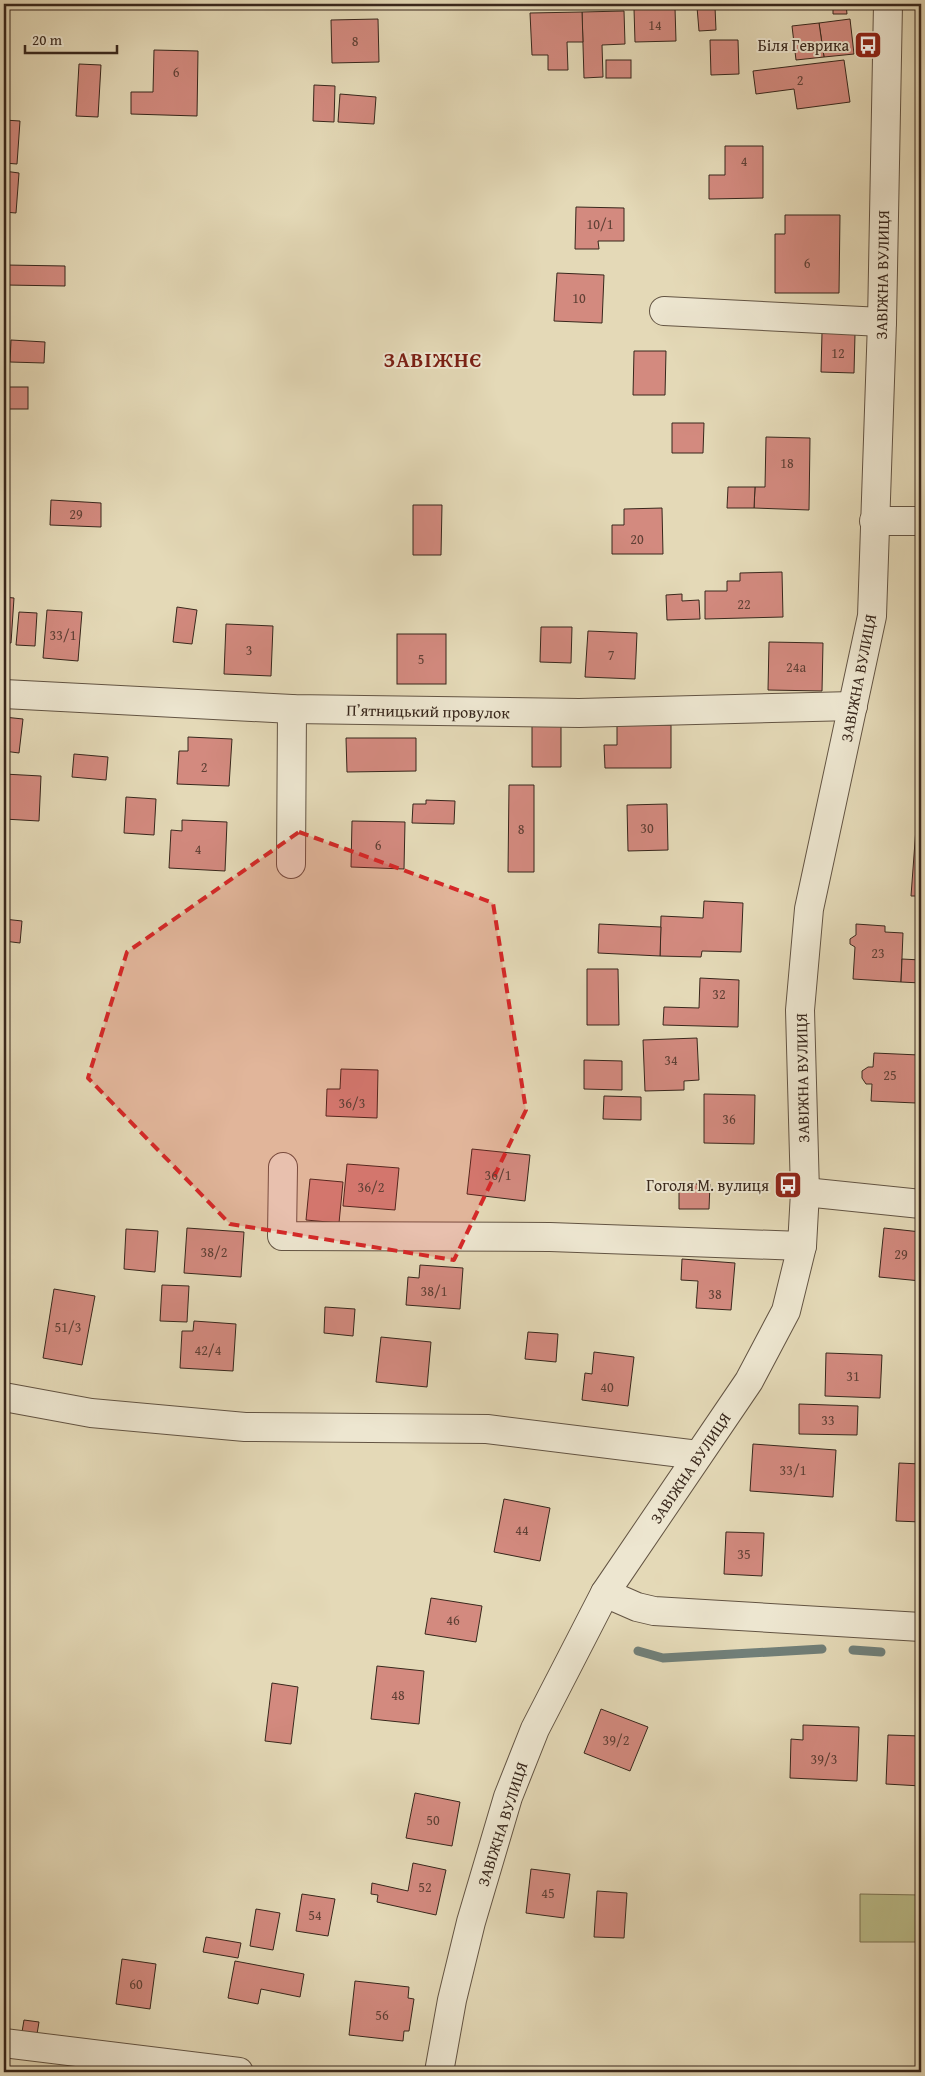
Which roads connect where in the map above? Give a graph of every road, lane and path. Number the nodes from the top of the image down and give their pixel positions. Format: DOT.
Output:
graph roads {
  1 [pos="888,4"];
  2 [pos="664,311"];
  3 [pos="882,322"];
  4 [pos="874,521"];
  5 [pos="921,521"];
  6 [pos="4,694"];
  7 [pos="853,706"];
  8 [pos="292,709"];
  9 [pos="291,864"];
  10 [pos="283,1167"];
  11 [pos="804,1192"];
  12 [pos="921,1204"];
  13 [pos="802,1246"];
  14 [pos="4,1397"];
  15 [pos="698,1455"];
  16 [pos="605,1593"];
  17 [pos="921,1627"];
  18 [pos="4,2043"];
  19 [pos="239,2072"];
  20 [pos="440,2072"];
  1 -- 3 [label="street, ЗАВІЖНА ВУЛИЦЯ"];
  2 -- 3 [label="street"];
  3 -- 4 [label="street, ЗАВІЖНА ВУЛИЦЯ"];
  4 -- 5 [label="street"];
  4 -- 7 [label="street, ЗАВІЖНА ВУЛИЦЯ"];
  6 -- 8 [label="street, Пʼятницький провулок"];
  7 -- 8 [label="street, Пʼятницький провулок"];
  7 -- 11 [label="street, ЗАВІЖНА ВУЛИЦЯ"];
  8 -- 9 [label="street"];
  10 -- 13 [label="street"];
  11 -- 12 [label="street"];
  11 -- 13 [label="street, ЗАВІЖНА ВУЛИЦЯ"];
  13 -- 15 [label="street, ЗАВІЖНА ВУЛИЦЯ"];
  14 -- 15 [label="street"];
  15 -- 16 [label="street, ЗАВІЖНА ВУЛИЦЯ"];
  16 -- 17 [label="street"];
  16 -- 20 [label="street, ЗАВІЖНА ВУЛИЦЯ"];
  18 -- 19 [label="street"];
}
